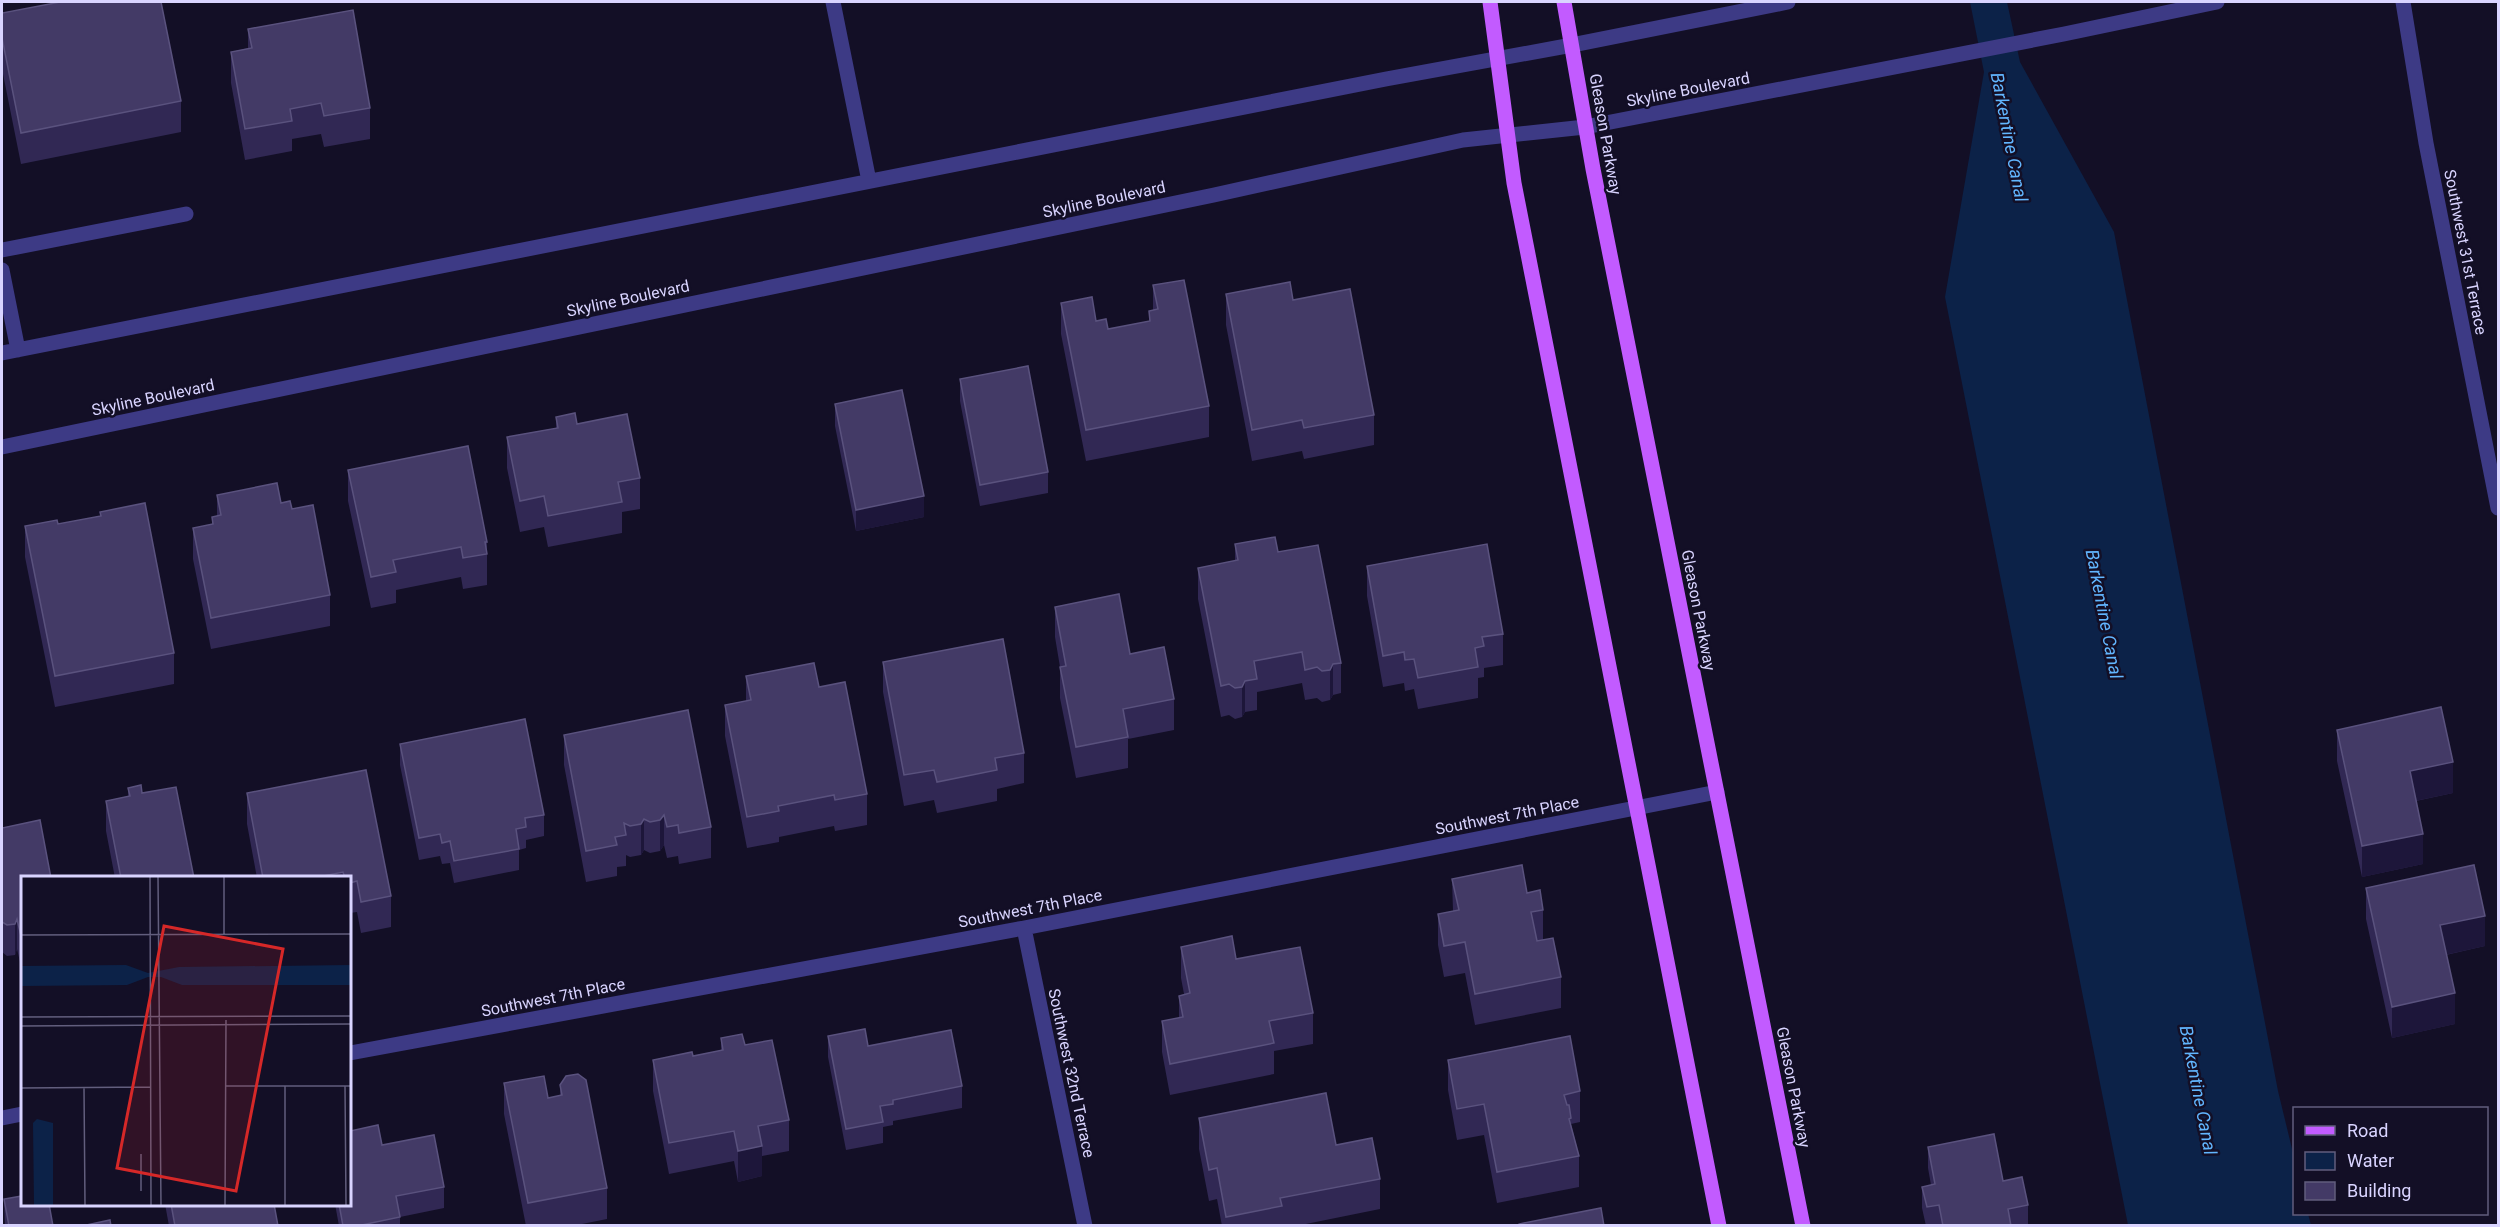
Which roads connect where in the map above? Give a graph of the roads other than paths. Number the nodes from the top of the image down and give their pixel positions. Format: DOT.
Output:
graph roads {
  1 [pos="833,2"];
  2 [pos="1490,2"];
  3 [pos="1564,2"];
  4 [pos="1788,2"];
  5 [pos="2217,2"];
  6 [pos="2403,2"];
  7 [pos="1572,45"];
  8 [pos="1497,59"];
  9 [pos="1585,127"];
  10 [pos="1507,136"];
  11 [pos="869,181"];
  12 [pos="186,214"];
  13 [pos="2,250"];
  14 [pos="2,270"];
  15 [pos="18,350"];
  16 [pos="2,353"];
  17 [pos="2,447"];
  18 [pos="2499,508"];
  19 [pos="1717,792"];
  20 [pos="1636,809"];
  21 [pos="1024,928"];
  22 [pos="351,1053"];
  23 [pos="21,1114"];
  24 [pos="2,1118"];
  25 [pos="1085,1226"];
  26 [pos="1719,1226"];
  27 [pos="1803,1226"];
  1 -- 11 [label="street"];
  2 -- 8 [label="main road"];
  3 -- 7 [label="main road, Gleason Parkway"];
  4 -- 7 [label="street"];
  5 -- 9 [label="street, Skyline Boulevard"];
  6 -- 18 [label="street, Southwest 31st Terrace"];
  7 -- 8 [label="street"];
  7 -- 9 [label="main road, Gleason Parkway"];
  8 -- 10 [label="main road"];
  8 -- 11 [label="street"];
  9 -- 10 [label="street, Skyline Boulevard"];
  9 -- 19 [label="main road, Gleason Parkway"];
  10 -- 17 [label="street, Skyline Boulevard"];
  10 -- 20 [label="main road"];
  11 -- 15 [label="street"];
  12 -- 13 [label="street"];
  14 -- 15 [label="street"];
  15 -- 16 [label="street"];
  19 -- 20 [label="street, Southwest 7th Place"];
  19 -- 27 [label="main road, Gleason Parkway"];
  20 -- 21 [label="street, Southwest 7th Place"];
  20 -- 26 [label="main road"];
  21 -- 22 [label="street, Southwest 7th Place"];
  21 -- 25 [label="street, Southwest 32nd Terrace"];
  23 -- 24 [label="street"];
}
